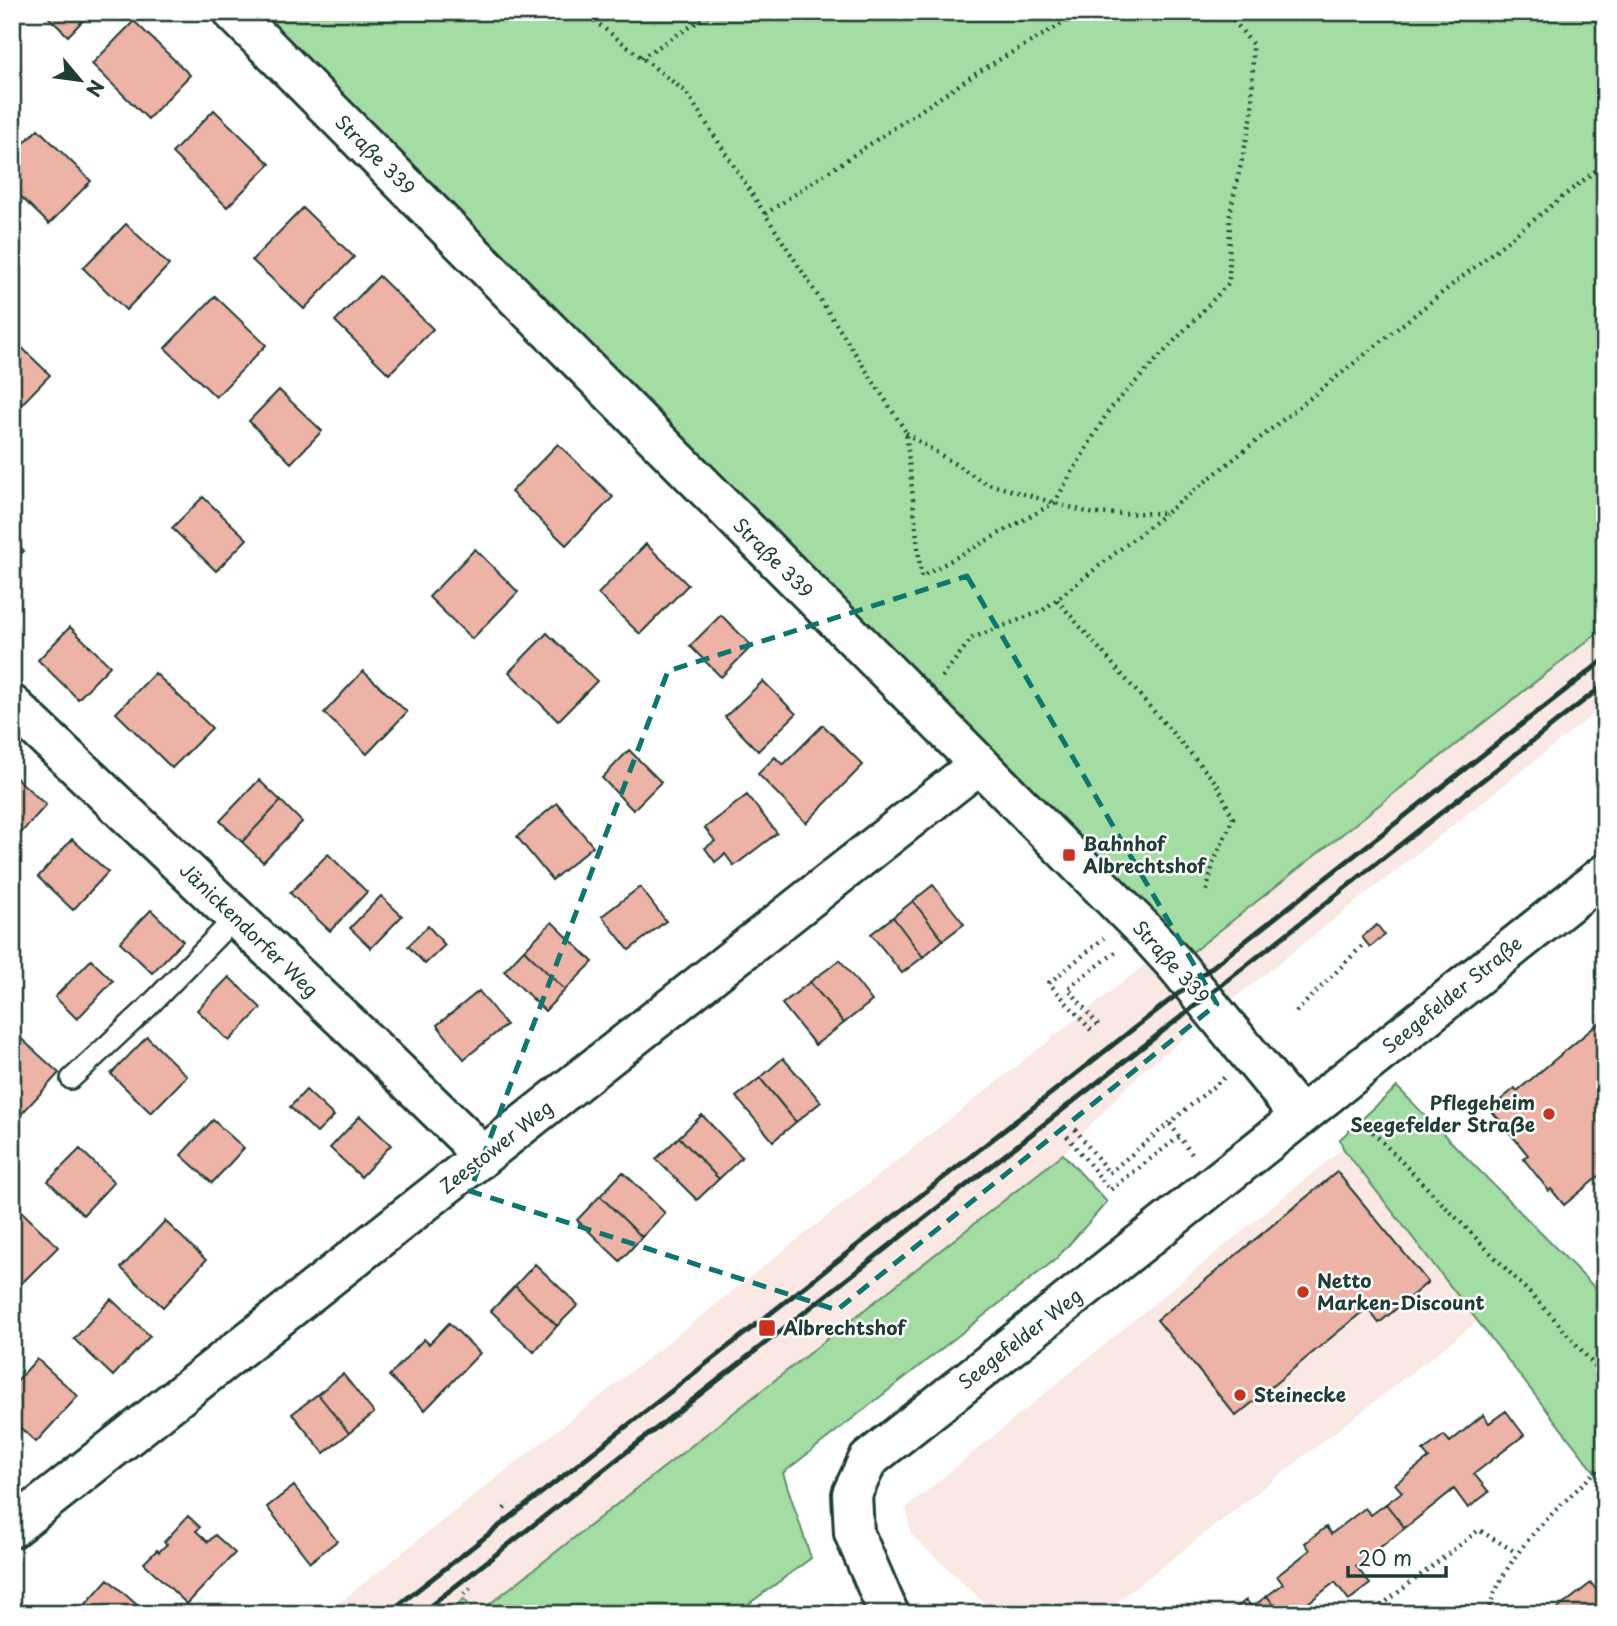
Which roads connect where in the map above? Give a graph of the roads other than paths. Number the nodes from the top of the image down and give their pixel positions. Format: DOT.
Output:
graph roads {
  1 [pos="233,12"];
  2 [pos="12,705"];
  3 [pos="978,765"];
  4 [pos="1605,874"];
  5 [pos="235,918"];
  6 [pos="71,1079"];
  7 [pos="1300,1116"];
  8 [pos="480,1160"];
  9 [pos="12,1528"];
  10 [pos="889,1614"];
  1 -- 3 [label="street, Straße 339"];
  2 -- 5 [label="street, Jänickendorfer Weg"];
  3 -- 7 [label="street, Straße 339"];
  3 -- 8 [label="street, Zeestower Weg"];
  4 -- 7 [label="street, Seegefelder Straße"];
  5 -- 6 [label="lane"];
  5 -- 8 [label="street, Jänickendorfer Weg"];
  7 -- 10 [label="street, Seegefelder Weg"];
  8 -- 9 [label="street, Zeestower Weg"];
}
